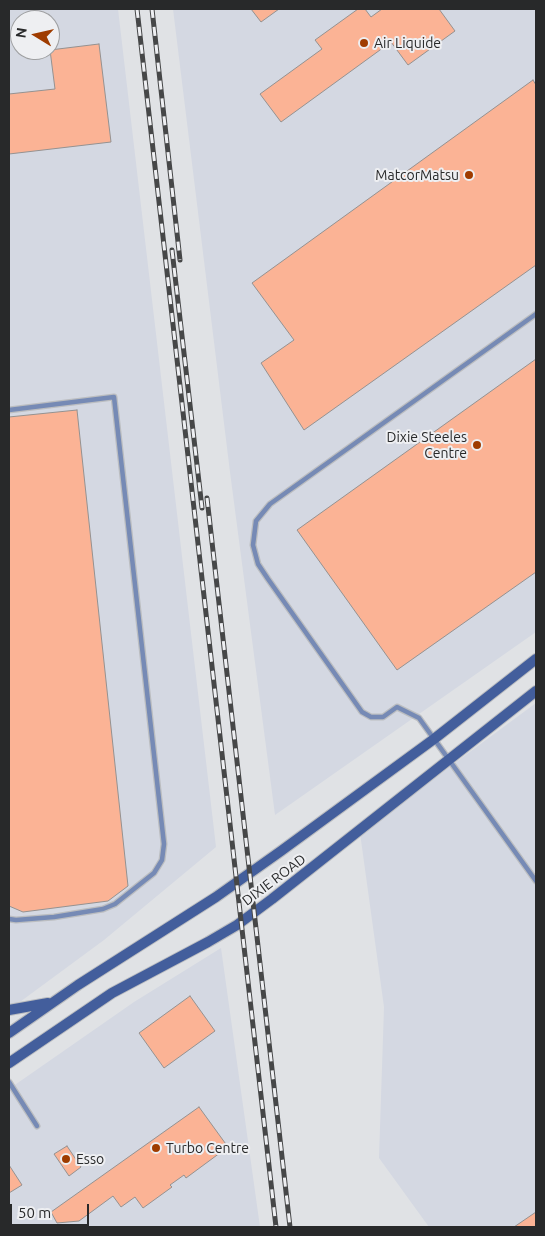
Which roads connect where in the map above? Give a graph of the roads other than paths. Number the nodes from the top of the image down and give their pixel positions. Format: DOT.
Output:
graph roads {
  1 [pos="536,314"];
  2 [pos="9,410"];
  3 [pos="536,659"];
  4 [pos="536,691"];
  5 [pos="434,739"];
  6 [pos="448,760"];
  7 [pos="536,881"];
  8 [pos="9,919"];
  9 [pos="52,1002"];
  10 [pos="9,1010"];
  11 [pos="9,1033"];
  12 [pos="9,1063"];
  13 [pos="9,1082"];
  14 [pos="37,1126"];
  1 -- 5 [label="lane"];
  2 -- 8 [label="lane"];
  3 -- 5 [label="main road, DIXIE ROAD"];
  4 -- 6 [label="main road, DIXIE ROAD"];
  5 -- 6 [label="lane"];
  5 -- 9 [label="main road, DIXIE ROAD"];
  6 -- 7 [label="lane"];
  6 -- 12 [label="main road, DIXIE ROAD"];
  9 -- 10 [label="main road"];
  9 -- 11 [label="main road, DIXIE ROAD"];
  13 -- 14 [label="lane"];
}
